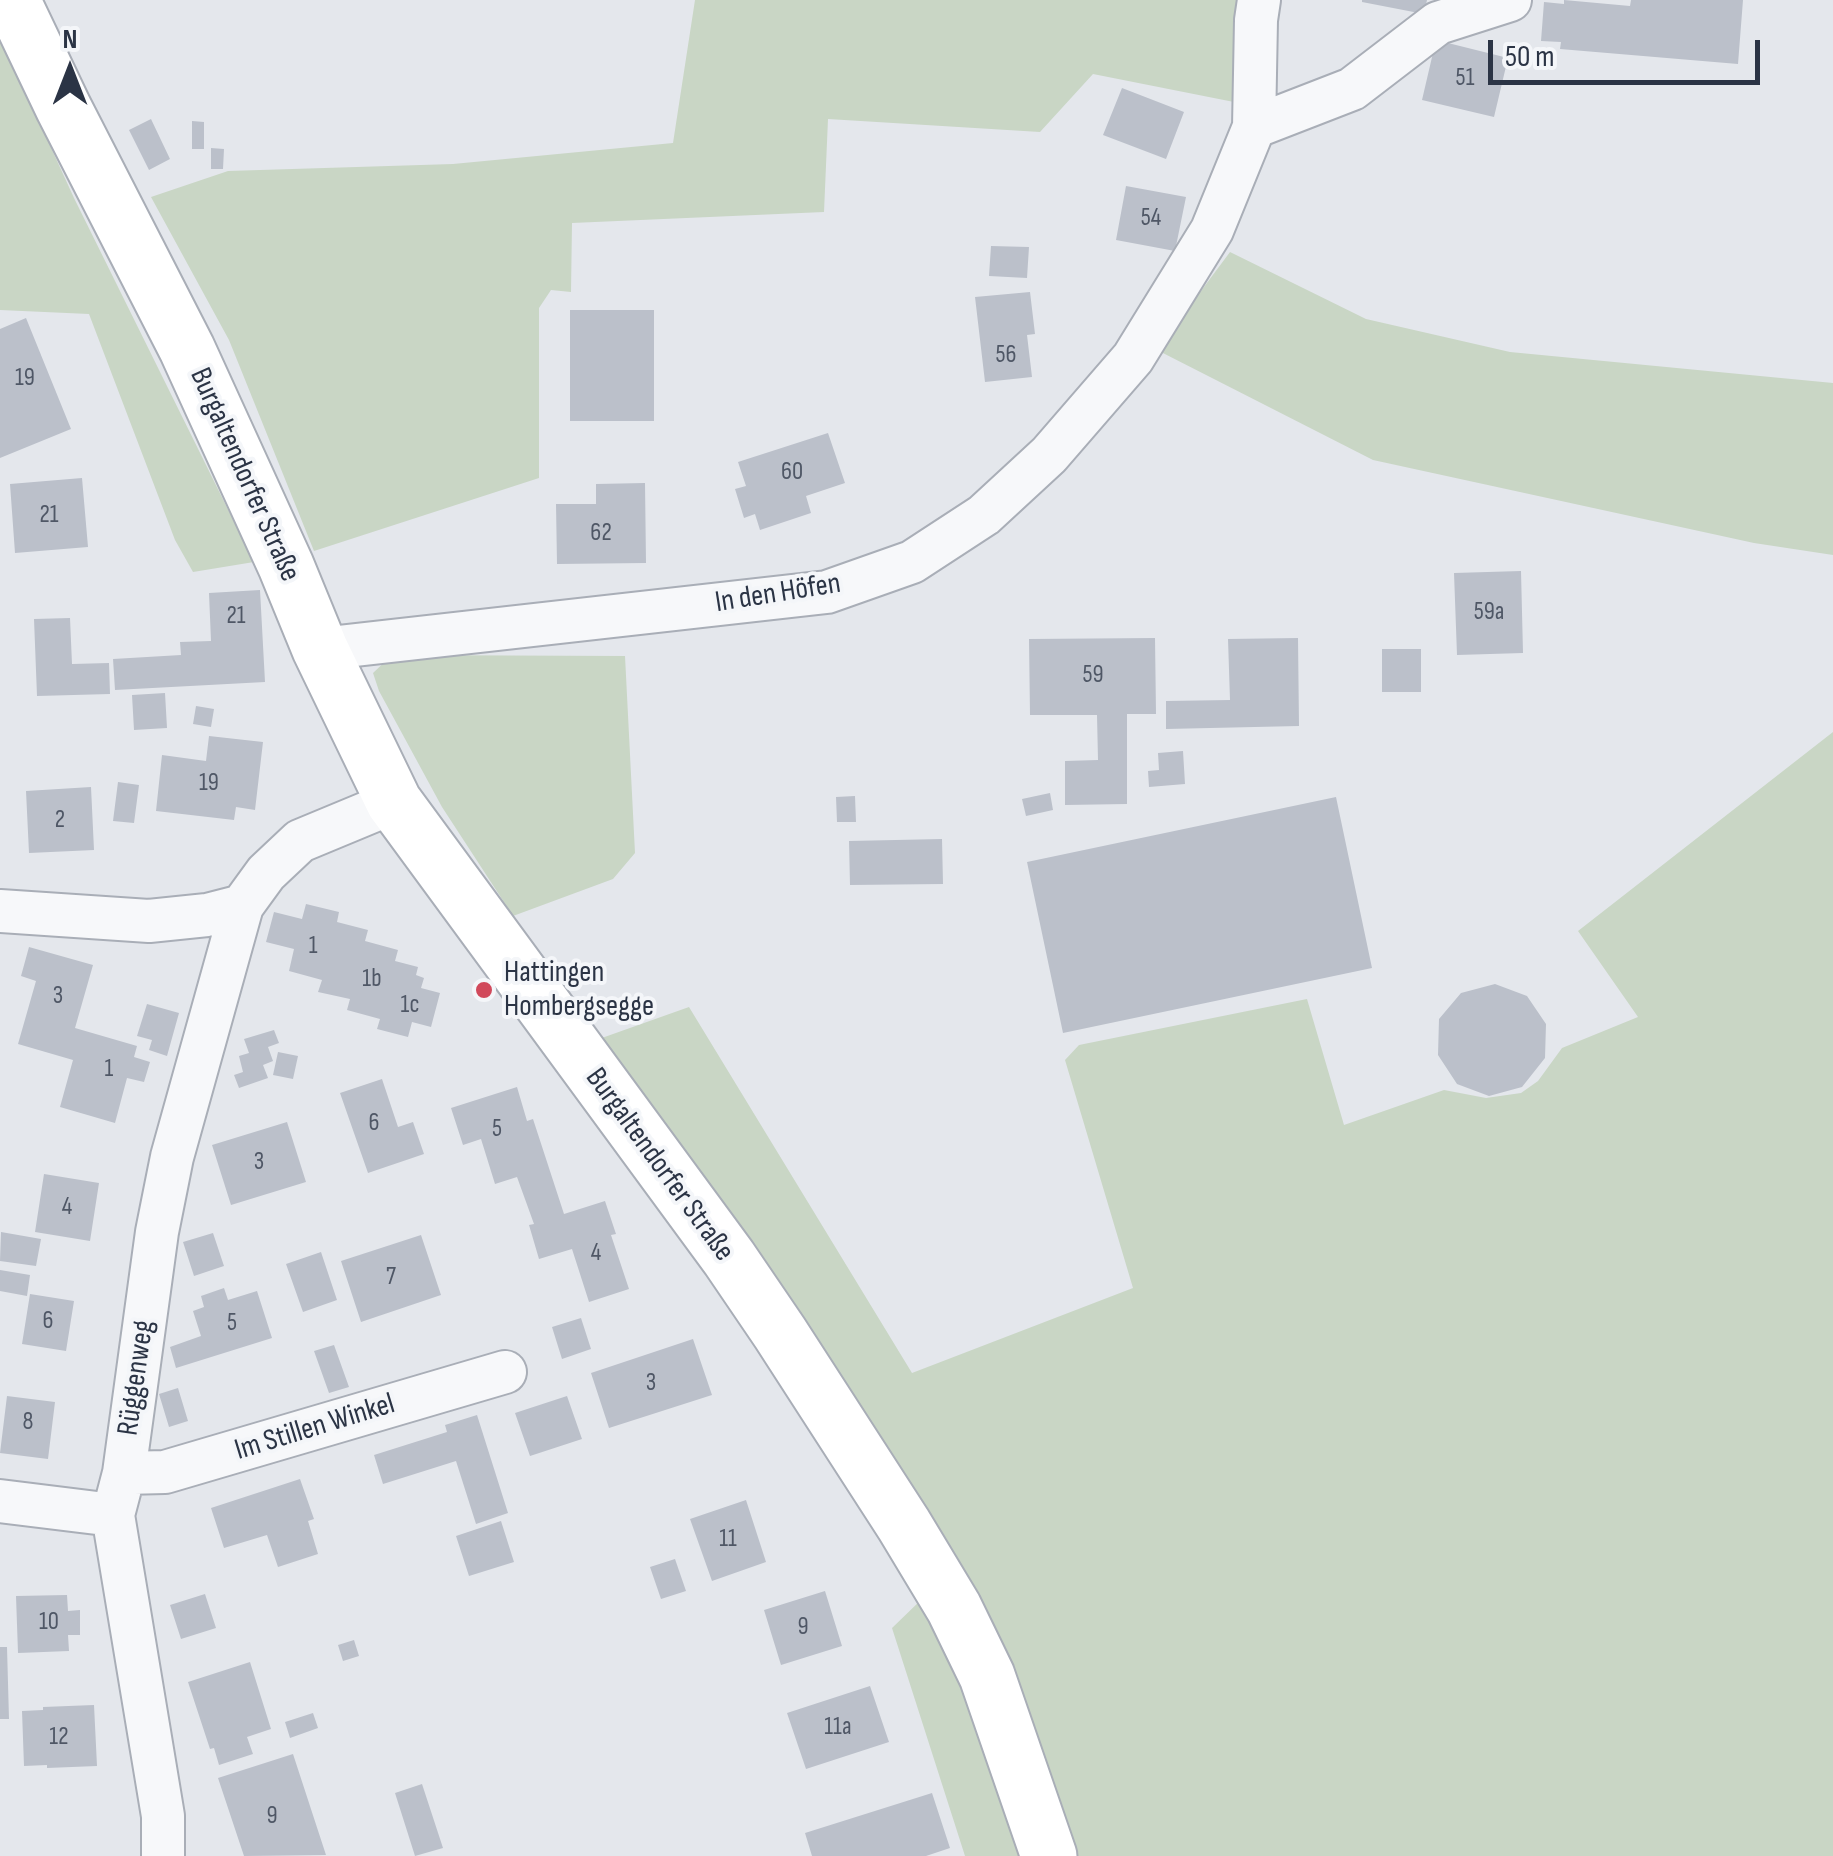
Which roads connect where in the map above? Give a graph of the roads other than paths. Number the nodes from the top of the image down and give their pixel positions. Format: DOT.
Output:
graph roads {
  1 [pos="12,0"];
  2 [pos="1259,0"];
  3 [pos="1510,0"];
  4 [pos="1254,127"];
  5 [pos="320,648"];
  6 [pos="394,802"];
  7 [pos="242,906"];
  8 [pos="0,912"];
  9 [pos="504,1372"];
  10 [pos="124,1473"];
  11 [pos="0,1501"];
  12 [pos="113,1514"];
  13 [pos="163,1856"];
  14 [pos="1050,1856"];
  1 -- 5 [label="main road, Burgaltendorfer Straße"];
  2 -- 4 [label="street, In den Höfen"];
  3 -- 4 [label="street"];
  4 -- 5 [label="street, In den Höfen"];
  5 -- 6 [label="main road, Burgaltendorfer Straße"];
  6 -- 7 [label="street"];
  6 -- 14 [label="main road, Burgaltendorfer Straße"];
  7 -- 8 [label="street"];
  7 -- 10 [label="street, Rüggenweg"];
  9 -- 10 [label="street, Im Stillen Winkel"];
  10 -- 12 [label="street, Rüggenweg"];
  11 -- 12 [label="street"];
  12 -- 13 [label="street, Rüggenweg"];
}
